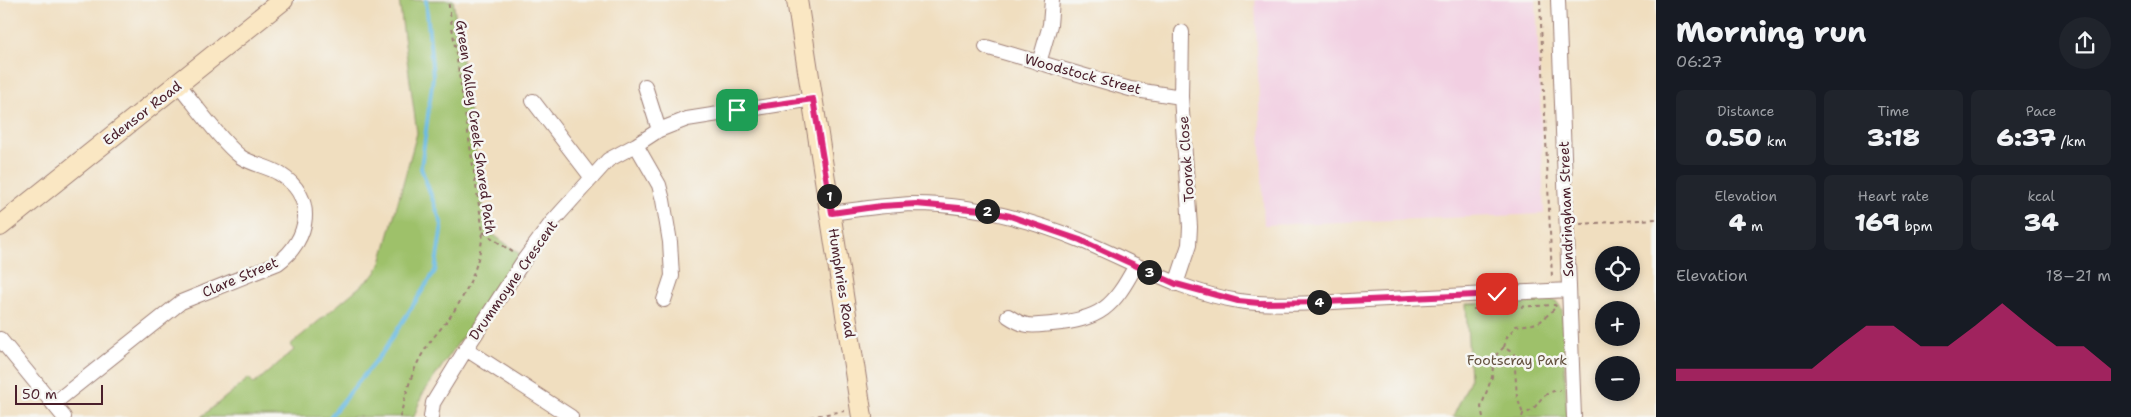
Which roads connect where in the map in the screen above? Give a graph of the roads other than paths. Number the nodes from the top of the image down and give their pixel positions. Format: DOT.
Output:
graph roads {
  1 [pos="283,0"];
  2 [pos="797,0"];
  3 [pos="1052,0"];
  4 [pos="1558,0"];
  5 [pos="1182,32"];
  6 [pos="986,47"];
  7 [pos="1039,63"];
  8 [pos="178,84"];
  9 [pos="645,86"];
  10 [pos="1181,97"];
  11 [pos="813,99"];
  12 [pos="533,101"];
  13 [pos="659,130"];
  14 [pos="636,145"];
  15 [pos="592,178"];
  16 [pos="832,213"];
  17 [pos="0,226"];
  18 [pos="1136,265"];
  19 [pos="1176,284"];
  20 [pos="1569,290"];
  21 [pos="664,300"];
  22 [pos="1008,316"];
  23 [pos="0,339"];
  24 [pos="466,349"];
  25 [pos="53,404"];
  26 [pos="854,413"];
  27 [pos="64,417"];
  28 [pos="431,417"];
  29 [pos="571,417"];
  30 [pos="1574,417"];
  1 -- 8 [label="main road, Edensor Road"];
  2 -- 11 [label="main road, Humphries Road"];
  3 -- 7 [label="street"];
  4 -- 20 [label="street, Sandringham Street"];
  5 -- 10 [label="street, Toorak Close"];
  6 -- 7 [label="street, Woodstock Street"];
  7 -- 10 [label="street, Woodstock Street"];
  8 -- 17 [label="main road, Edensor Road"];
  8 -- 25 [label="street, Clare Street"];
  9 -- 13 [label="street"];
  10 -- 19 [label="street, Toorak Close"];
  11 -- 13 [label="street, Drummoyne Crescent"];
  11 -- 16 [label="main road, Humphries Road"];
  12 -- 15 [label="street"];
  13 -- 14 [label="street, Drummoyne Crescent"];
  14 -- 15 [label="street, Drummoyne Crescent"];
  14 -- 21 [label="street"];
  15 -- 24 [label="street, Drummoyne Crescent"];
  16 -- 18 [label="street"];
  16 -- 26 [label="main road, Humphries Road"];
  18 -- 19 [label="street"];
  18 -- 22 [label="street"];
  19 -- 20 [label="street"];
  20 -- 30 [label="street, Sandringham Street"];
  23 -- 25 [label="street"];
  24 -- 28 [label="street, Drummoyne Crescent"];
  24 -- 29 [label="street"];
  25 -- 27 [label="street"];
}
